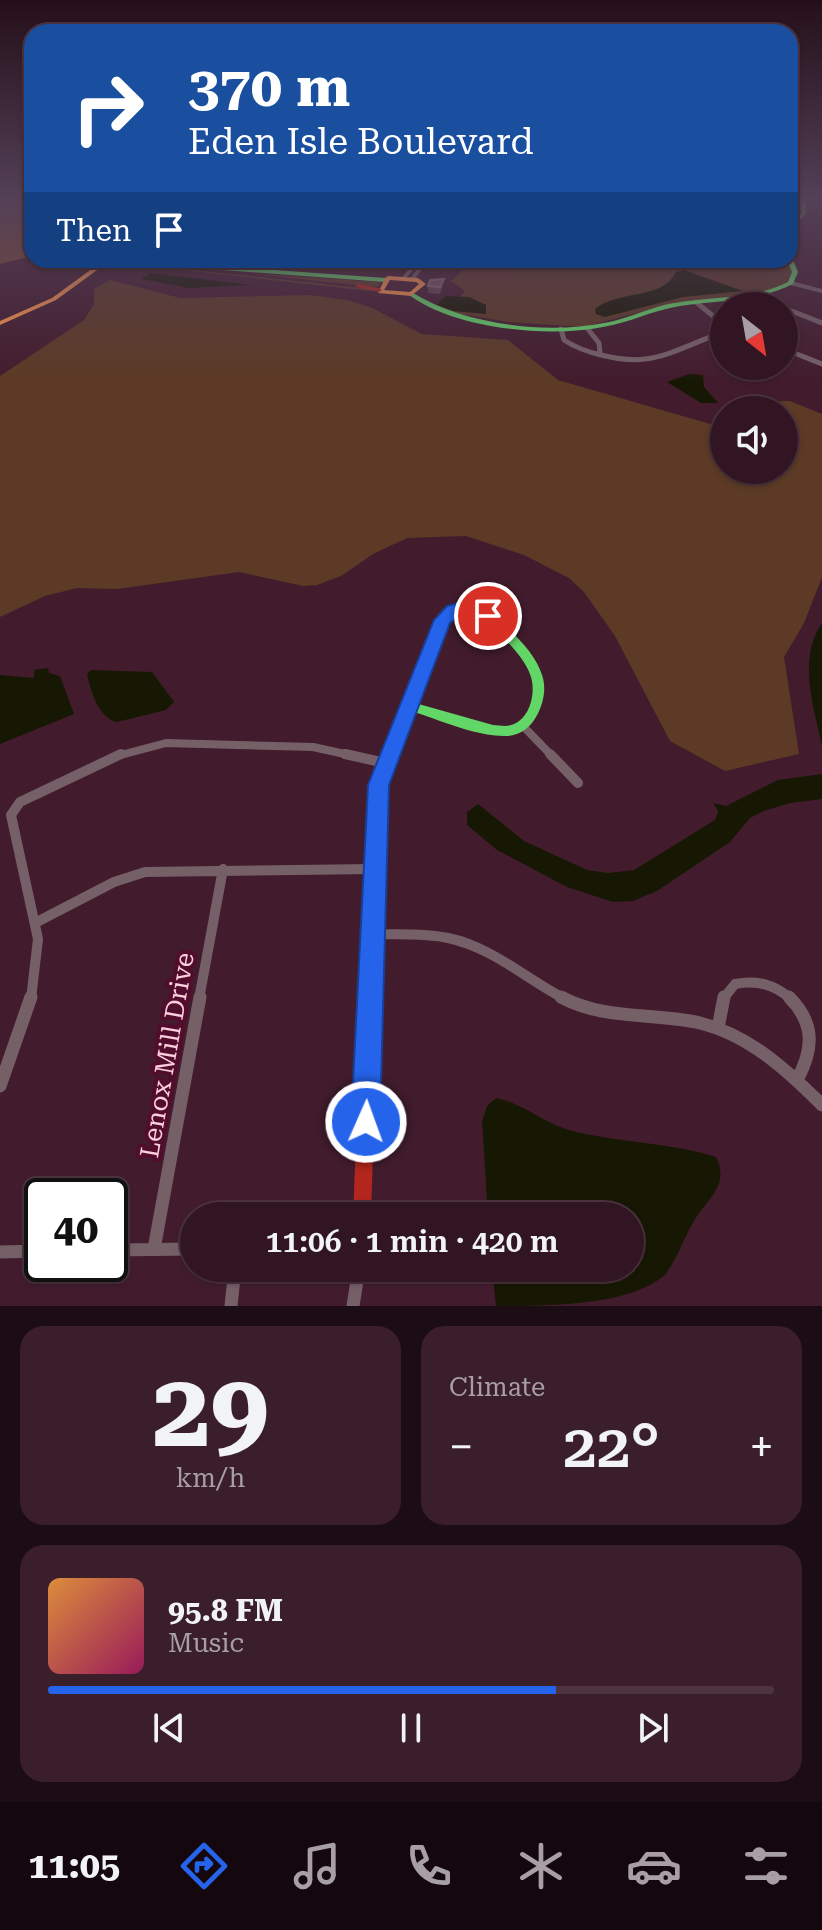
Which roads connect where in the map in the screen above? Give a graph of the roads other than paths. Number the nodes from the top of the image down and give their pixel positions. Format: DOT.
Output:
graph roads {
  1 [pos="97,268"];
  2 [pos="204,268"];
  3 [pos="417,268"];
  4 [pos="793,268"];
  5 [pos="408,279"];
  6 [pos="791,283"];
  7 [pos="382,285"];
  8 [pos="822,291"];
  9 [pos="769,292"];
  10 [pos="411,294"];
  11 [pos="710,301"];
  12 [pos="696,302"];
  13 [pos="710,314"];
  14 [pos="798,316"];
  15 [pos="0,323"];
  16 [pos="822,326"];
  17 [pos="587,328"];
  18 [pos="561,329"];
  19 [pos="710,336"];
  20 [pos="822,352"];
  21 [pos="600,353"];
  22 [pos="798,354"];
  23 [pos="808,358"];
  24 [pos="822,364"];
  25 [pos="409,706"];
  26 [pos="523,726"];
  27 [pos="385,763"];
  28 [pos="578,783"];
  29 [pos="223,869"];
  30 [pos="374,869"];
  31 [pos="35,923"];
  32 [pos="373,934"];
  33 [pos="718,1028"];
  34 [pos="797,1080"];
  35 [pos="0,1086"];
  36 [pos="822,1105"];
  37 [pos="363,1202"];
  38 [pos="154,1249"];
  39 [pos="180,1249"];
  40 [pos="128,1250"];
  41 [pos="24,1251"];
  42 [pos="0,1252"];
  43 [pos="234,1282"];
  44 [pos="358,1282"];
  45 [pos="231,1306"];
  46 [pos="353,1306"];
  1 -- 15 [label="street"];
  2 -- 7 [label="street"];
  3 -- 5 [label="street"];
  4 -- 6 [label="street"];
  5 -- 7 [label="street"];
  5 -- 10 [label="street"];
  6 -- 8 [label="street"];
  6 -- 9 [label="street"];
  7 -- 10 [label="street"];
  10 -- 18 [label="street"];
  11 -- 12 [label="street"];
  12 -- 13 [label="street"];
  12 -- 17 [label="street"];
  14 -- 16 [label="street"];
  17 -- 18 [label="street"];
  17 -- 21 [label="street"];
  18 -- 21 [label="street"];
  19 -- 21 [label="street"];
  20 -- 23 [label="street"];
  22 -- 23 [label="street"];
  23 -- 24 [label="street"];
  25 -- 26 [label="street"];
  25 -- 26 [label="street"];
  25 -- 27 [label="street"];
  26 -- 28 [label="street"];
  27 -- 30 [label="street"];
  27 -- 31 [label="street"];
  29 -- 30 [label="street"];
  29 -- 31 [label="street"];
  29 -- 38 [label="street, Lenox Mill Drive"];
  30 -- 32 [label="street"];
  31 -- 35 [label="street"];
  32 -- 33 [label="street"];
  32 -- 37 [label="street"];
  33 -- 34 [label="street"];
  33 -- 34 [label="street"];
  34 -- 36 [label="street"];
  38 -- 39 [label="street"];
  38 -- 40 [label="street"];
  41 -- 42 [label="street"];
  43 -- 45 [label="street"];
  44 -- 46 [label="street"];
}
